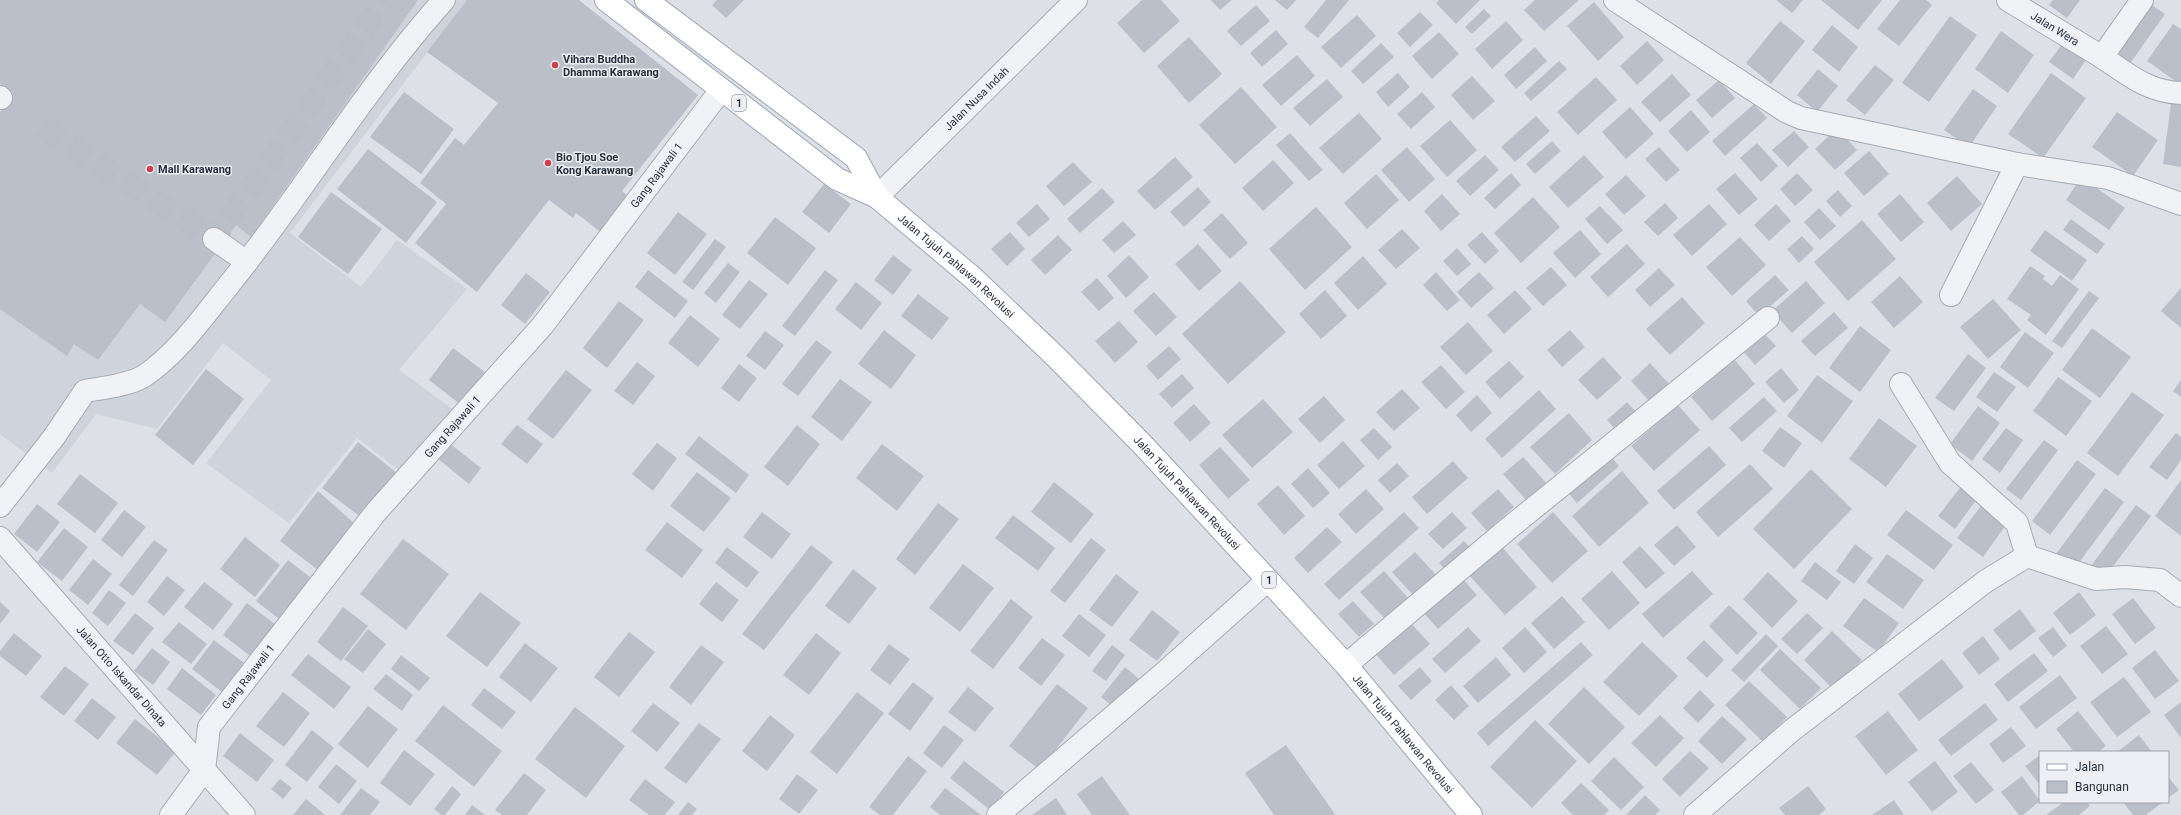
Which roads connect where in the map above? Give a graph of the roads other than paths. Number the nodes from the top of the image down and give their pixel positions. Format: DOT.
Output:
graph roads {
  1 [pos="444,0"];
  2 [pos="606,0"];
  3 [pos="646,0"];
  4 [pos="1076,0"];
  5 [pos="1615,0"];
  6 [pos="2008,0"];
  7 [pos="2142,0"];
  8 [pos="2102,57"];
  9 [pos="721,90"];
  10 [pos="2181,93"];
  11 [pos="2017,164"];
  12 [pos="877,197"];
  13 [pos="2181,204"];
  14 [pos="214,239"];
  15 [pos="248,262"];
  16 [pos="1950,296"];
  17 [pos="1768,318"];
  18 [pos="1900,384"];
  19 [pos="0,506"];
  20 [pos="0,538"];
  21 [pos="2027,556"];
  22 [pos="1268,580"];
  23 [pos="2181,596"];
  24 [pos="1346,665"];
  25 [pos="204,770"];
  26 [pos="172,815"];
  27 [pos="244,815"];
  28 [pos="998,815"];
  29 [pos="1471,815"];
  30 [pos="1695,815"];
  1 -- 15 [label="street"];
  2 -- 9 [label="main road, Jalan Tujuh Pahlawan Revolusi / 1"];
  3 -- 12 [label="main road, Jalan Tujuh Pahlawan Revolusi / 1"];
  4 -- 12 [label="street, Jalan Nusa Indah"];
  5 -- 11 [label="street"];
  6 -- 8 [label="street, Jalan Wera"];
  7 -- 8 [label="street"];
  8 -- 10 [label="street, Jalan Wera"];
  9 -- 12 [label="main road, Jalan Tujuh Pahlawan Revolusi / 1"];
  9 -- 25 [label="street, Gang Rajawali 1"];
  11 -- 13 [label="street"];
  11 -- 16 [label="street"];
  12 -- 22 [label="main road, Jalan Tujuh Pahlawan Revolusi / 1"];
  14 -- 15 [label="street"];
  15 -- 19 [label="street"];
  17 -- 24 [label="street"];
  18 -- 21 [label="street"];
  20 -- 25 [label="street, Jalan Otto Iskandar Dinata"];
  21 -- 23 [label="street"];
  21 -- 30 [label="street"];
  22 -- 24 [label="main road, Jalan Tujuh Pahlawan Revolusi / 1"];
  22 -- 28 [label="street"];
  24 -- 29 [label="main road, Jalan Tujuh Pahlawan Revolusi / 1"];
  25 -- 26 [label="street"];
  25 -- 27 [label="street, Jalan Otto Iskandar Dinata"];
}
